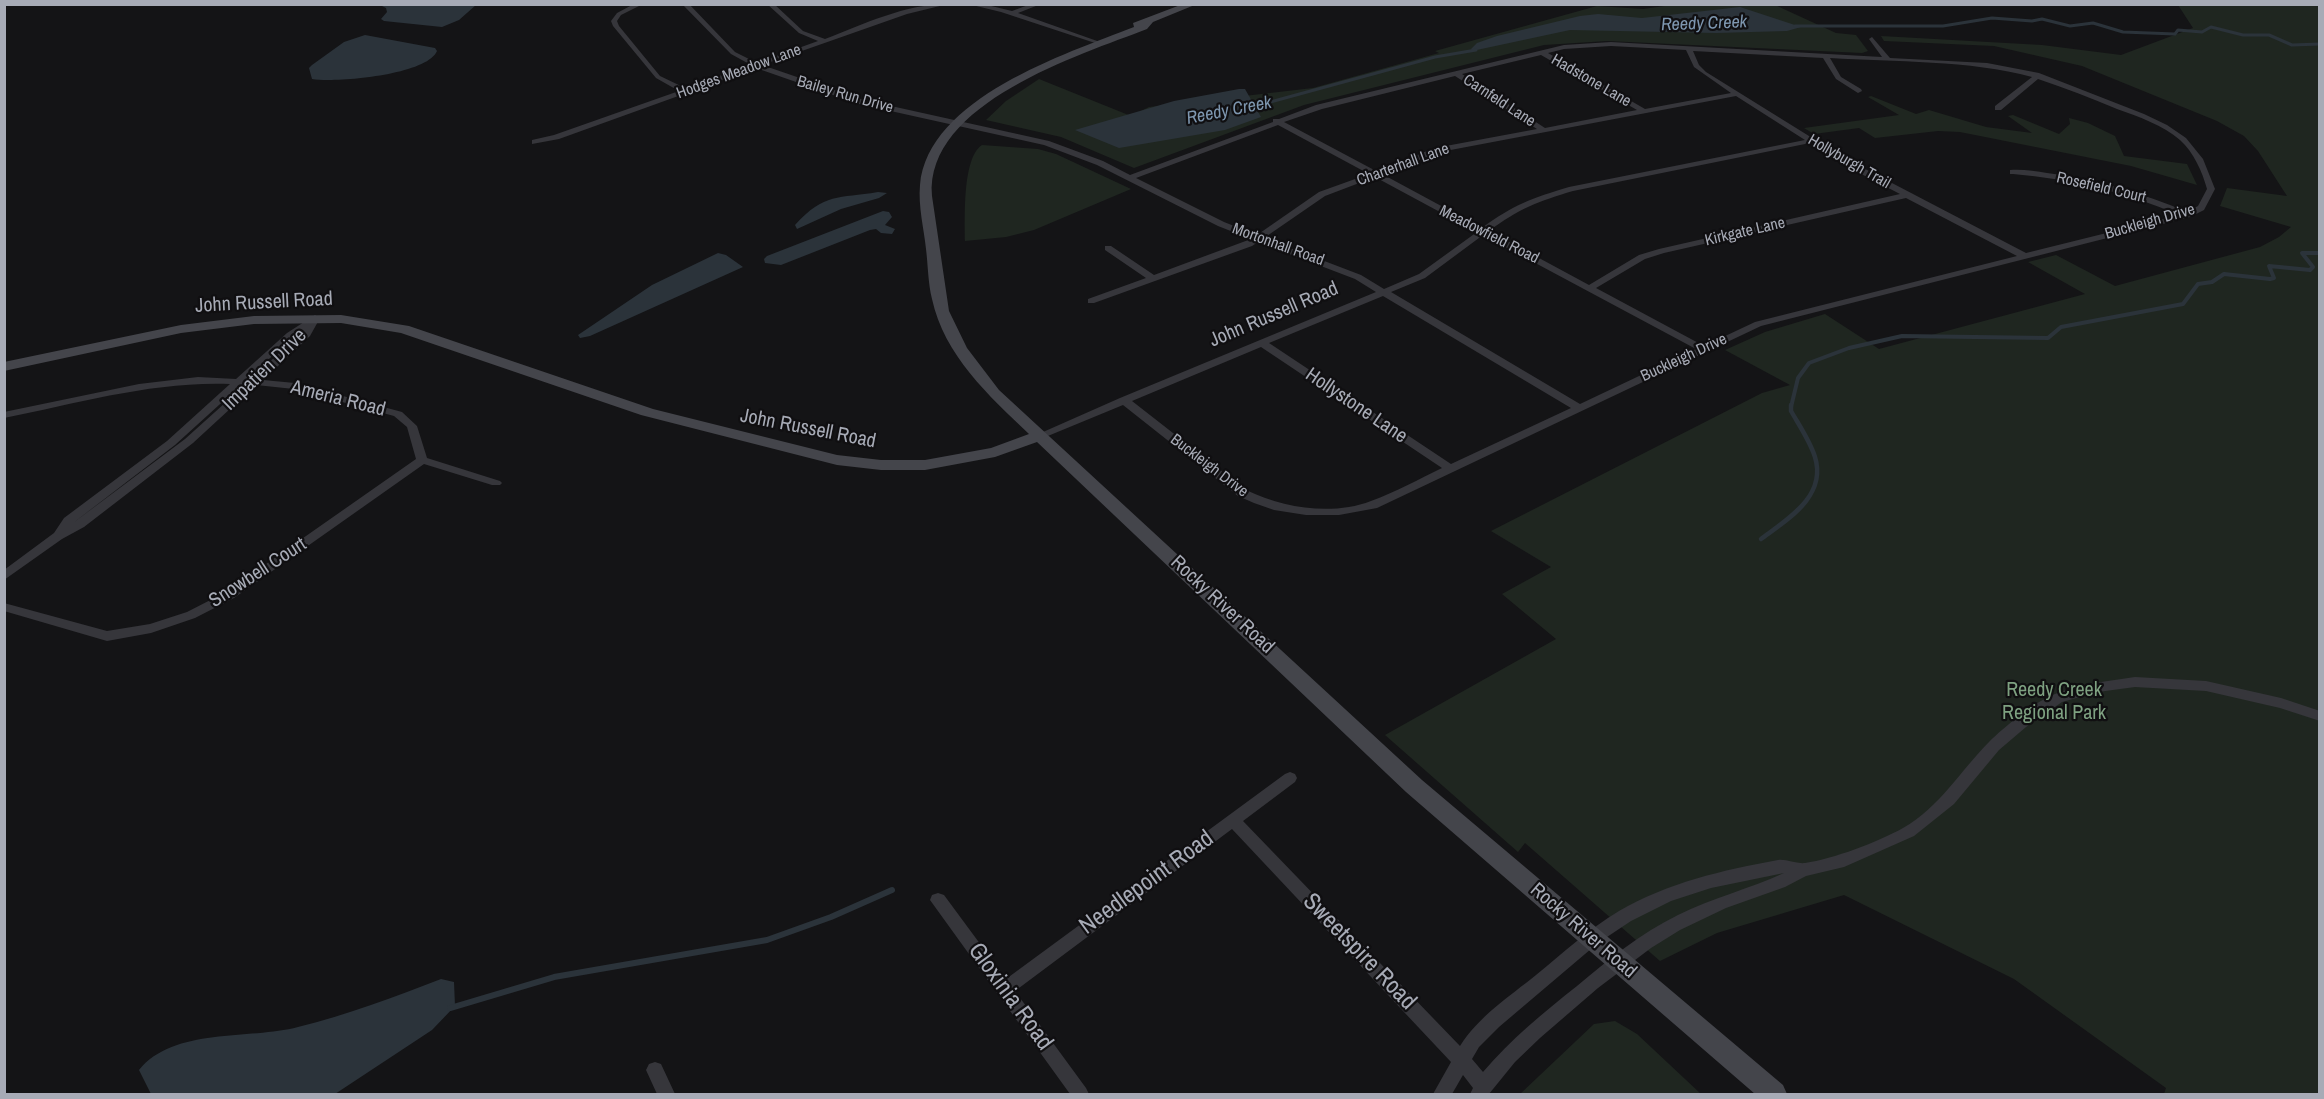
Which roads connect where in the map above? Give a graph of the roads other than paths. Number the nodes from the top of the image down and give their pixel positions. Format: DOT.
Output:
graph roads {
  1 [pos="640,4"];
  2 [pos="686,4"];
  3 [pos="770,4"];
  4 [pos="945,4"];
  5 [pos="972,4"];
  6 [pos="1038,4"];
  7 [pos="1193,4"];
  8 [pos="1013,13"];
  9 [pos="1148,22"];
  10 [pos="1872,39"];
  11 [pos="825,41"];
  12 [pos="1097,42"];
  13 [pos="1689,49"];
  14 [pos="1540,52"];
  15 [pos="1825,56"];
  16 [pos="1069,57"];
  17 [pos="1888,60"];
  18 [pos="757,65"];
  19 [pos="1455,73"];
  20 [pos="2039,75"];
  21 [pos="686,91"];
  22 [pos="1858,91"];
  23 [pos="1737,94"];
  24 [pos="1998,108"];
  25 [pos="1642,110"];
  26 [pos="1276,121"];
  27 [pos="958,124"];
  28 [pos="1542,129"];
  29 [pos="1812,141"];
  30 [pos="535,142"];
  31 [pos="2013,172"];
  32 [pos="1375,174"];
  33 [pos="1129,178"];
  34 [pos="1907,195"];
  35 [pos="2187,214"];
  36 [pos="1484,232"];
  37 [pos="1259,239"];
  38 [pos="1108,248"];
  39 [pos="2024,256"];
  40 [pos="1152,279"];
  41 [pos="1590,288"];
  42 [pos="1383,292"];
  43 [pos="1091,301"];
  44 [pos="315,318"];
  45 [pos="1262,343"];
  46 [pos="1703,349"];
  47 [pos="4,367"];
  48 [pos="238,382"];
  49 [pos="256,382"];
  50 [pos="1124,400"];
  51 [pos="1580,408"];
  52 [pos="4,416"];
  53 [pos="1039,436"];
  54 [pos="422,460"];
  55 [pos="1450,468"];
  56 [pos="496,483"];
  57 [pos="58,536"];
  58 [pos="4,576"];
  59 [pos="4,607"];
  60 [pos="2319,716"];
  61 [pos="1290,778"];
  62 [pos="1233,820"];
  63 [pos="1802,870"];
  64 [pos="938,900"];
  65 [pos="1592,938"];
  66 [pos="1620,962"];
  67 [pos="1005,989"];
  68 [pos="1462,1061"];
  69 [pos="655,1070"];
  70 [pos="1481,1090"];
  71 [pos="666,1095"];
  72 [pos="1080,1095"];
  73 [pos="1442,1095"];
  74 [pos="1774,1095"];
  1 -- 21 [label="street"];
  2 -- 18 [label="street, Bailey Run Drive"];
  3 -- 11 [label="street"];
  4 -- 11 [label="street, Hodges Meadow Lane"];
  5 -- 8 [label="street"];
  6 -- 8 [label="street"];
  7 -- 9 [label="street, Rocky River Road"];
  8 -- 12 [label="street"];
  9 -- 12 [label="street, Rocky River Road"];
  9 -- 16 [label="street, Rocky River Road"];
  10 -- 17 [label="street"];
  11 -- 18 [label="street, Hodges Meadow Lane"];
  12 -- 16 [label="street, Rocky River Road"];
  13 -- 14 [label="street, Buckleigh Drive"];
  13 -- 15 [label="street, Buckleigh Drive"];
  13 -- 23 [label="street, Hollyburgh Trail"];
  14 -- 19 [label="street, Buckleigh Drive"];
  14 -- 25 [label="street, Hadstone Lane"];
  15 -- 17 [label="street, Buckleigh Drive"];
  15 -- 22 [label="street"];
  16 -- 27 [label="street, Rocky River Road"];
  17 -- 20 [label="street, Buckleigh Drive"];
  18 -- 21 [label="street, Hodges Meadow Lane"];
  18 -- 27 [label="street, Bailey Run Drive"];
  19 -- 26 [label="street, Buckleigh Drive"];
  19 -- 28 [label="street, Carnfeld Lane"];
  20 -- 24 [label="street"];
  20 -- 35 [label="street, Buckleigh Drive"];
  21 -- 30 [label="street, Hodges Meadow Lane"];
  23 -- 25 [label="street, Charterhall Lane"];
  23 -- 29 [label="street, Hollyburgh Trail"];
  25 -- 28 [label="street, Charterhall Lane"];
  26 -- 32 [label="street, Meadowfield Road"];
  26 -- 33 [label="street, Buckleigh Drive"];
  27 -- 33 [label="street, Mortonhall Road"];
  27 -- 53 [label="street, Rocky River Road"];
  28 -- 32 [label="street, Charterhall Lane"];
  29 -- 34 [label="street, Hollyburgh Trail"];
  29 -- 36 [label="street, John Russell Road"];
  31 -- 35 [label="street, Rosefield Court"];
  32 -- 36 [label="street, Meadowfield Road"];
  32 -- 37 [label="street, Charterhall Lane"];
  33 -- 37 [label="street, Mortonhall Road"];
  34 -- 39 [label="street, Hollyburgh Trail"];
  34 -- 41 [label="street, Kirkgate Lane"];
  35 -- 39 [label="street, Buckleigh Drive"];
  36 -- 41 [label="street, Meadowfield Road"];
  36 -- 42 [label="street, John Russell Road"];
  37 -- 40 [label="street, Charterhall Lane"];
  37 -- 42 [label="street, Mortonhall Road"];
  38 -- 40 [label="street"];
  39 -- 46 [label="street, Buckleigh Drive"];
  40 -- 43 [label="street, Charterhall Lane"];
  41 -- 46 [label="street, Meadowfield Road"];
  42 -- 45 [label="street, John Russell Road"];
  42 -- 51 [label="street, Mortonhall Road"];
  44 -- 47 [label="street, John Russell Road"];
  44 -- 48 [label="street, Impatien Drive"];
  44 -- 49 [label="street, Impatien Drive"];
  44 -- 53 [label="street, John Russell Road"];
  45 -- 50 [label="street, John Russell Road"];
  45 -- 55 [label="street, Hollystone Lane"];
  46 -- 51 [label="street, Buckleigh Drive"];
  48 -- 49 [label="street, Ameria Road"];
  48 -- 52 [label="street, Ameria Road"];
  48 -- 57 [label="street, Impatien Drive"];
  49 -- 54 [label="street, Ameria Road"];
  49 -- 57 [label="street, Impatien Drive"];
  50 -- 53 [label="street, John Russell Road"];
  50 -- 55 [label="street, Buckleigh Drive"];
  51 -- 55 [label="street, Buckleigh Drive"];
  53 -- 65 [label="street, Rocky River Road"];
  54 -- 56 [label="street"];
  54 -- 59 [label="street, Snowbell Court"];
  57 -- 58 [label="street, Impatien Drive"];
  60 -- 63 [label="street"];
  61 -- 62 [label="street, Needlepoint Road"];
  62 -- 67 [label="street, Needlepoint Road"];
  62 -- 68 [label="street, Sweetspire Road"];
  63 -- 65 [label="street"];
  63 -- 66 [label="street"];
  64 -- 67 [label="street, Gloxinia Road"];
  65 -- 66 [label="street, Rocky River Road"];
  65 -- 68 [label="street"];
  66 -- 70 [label="street"];
  66 -- 74 [label="street, Rocky River Road"];
  67 -- 72 [label="street, Gloxinia Road"];
  68 -- 70 [label="street, Sweetspire Road"];
  68 -- 73 [label="street"];
  69 -- 71 [label="street"];
}
